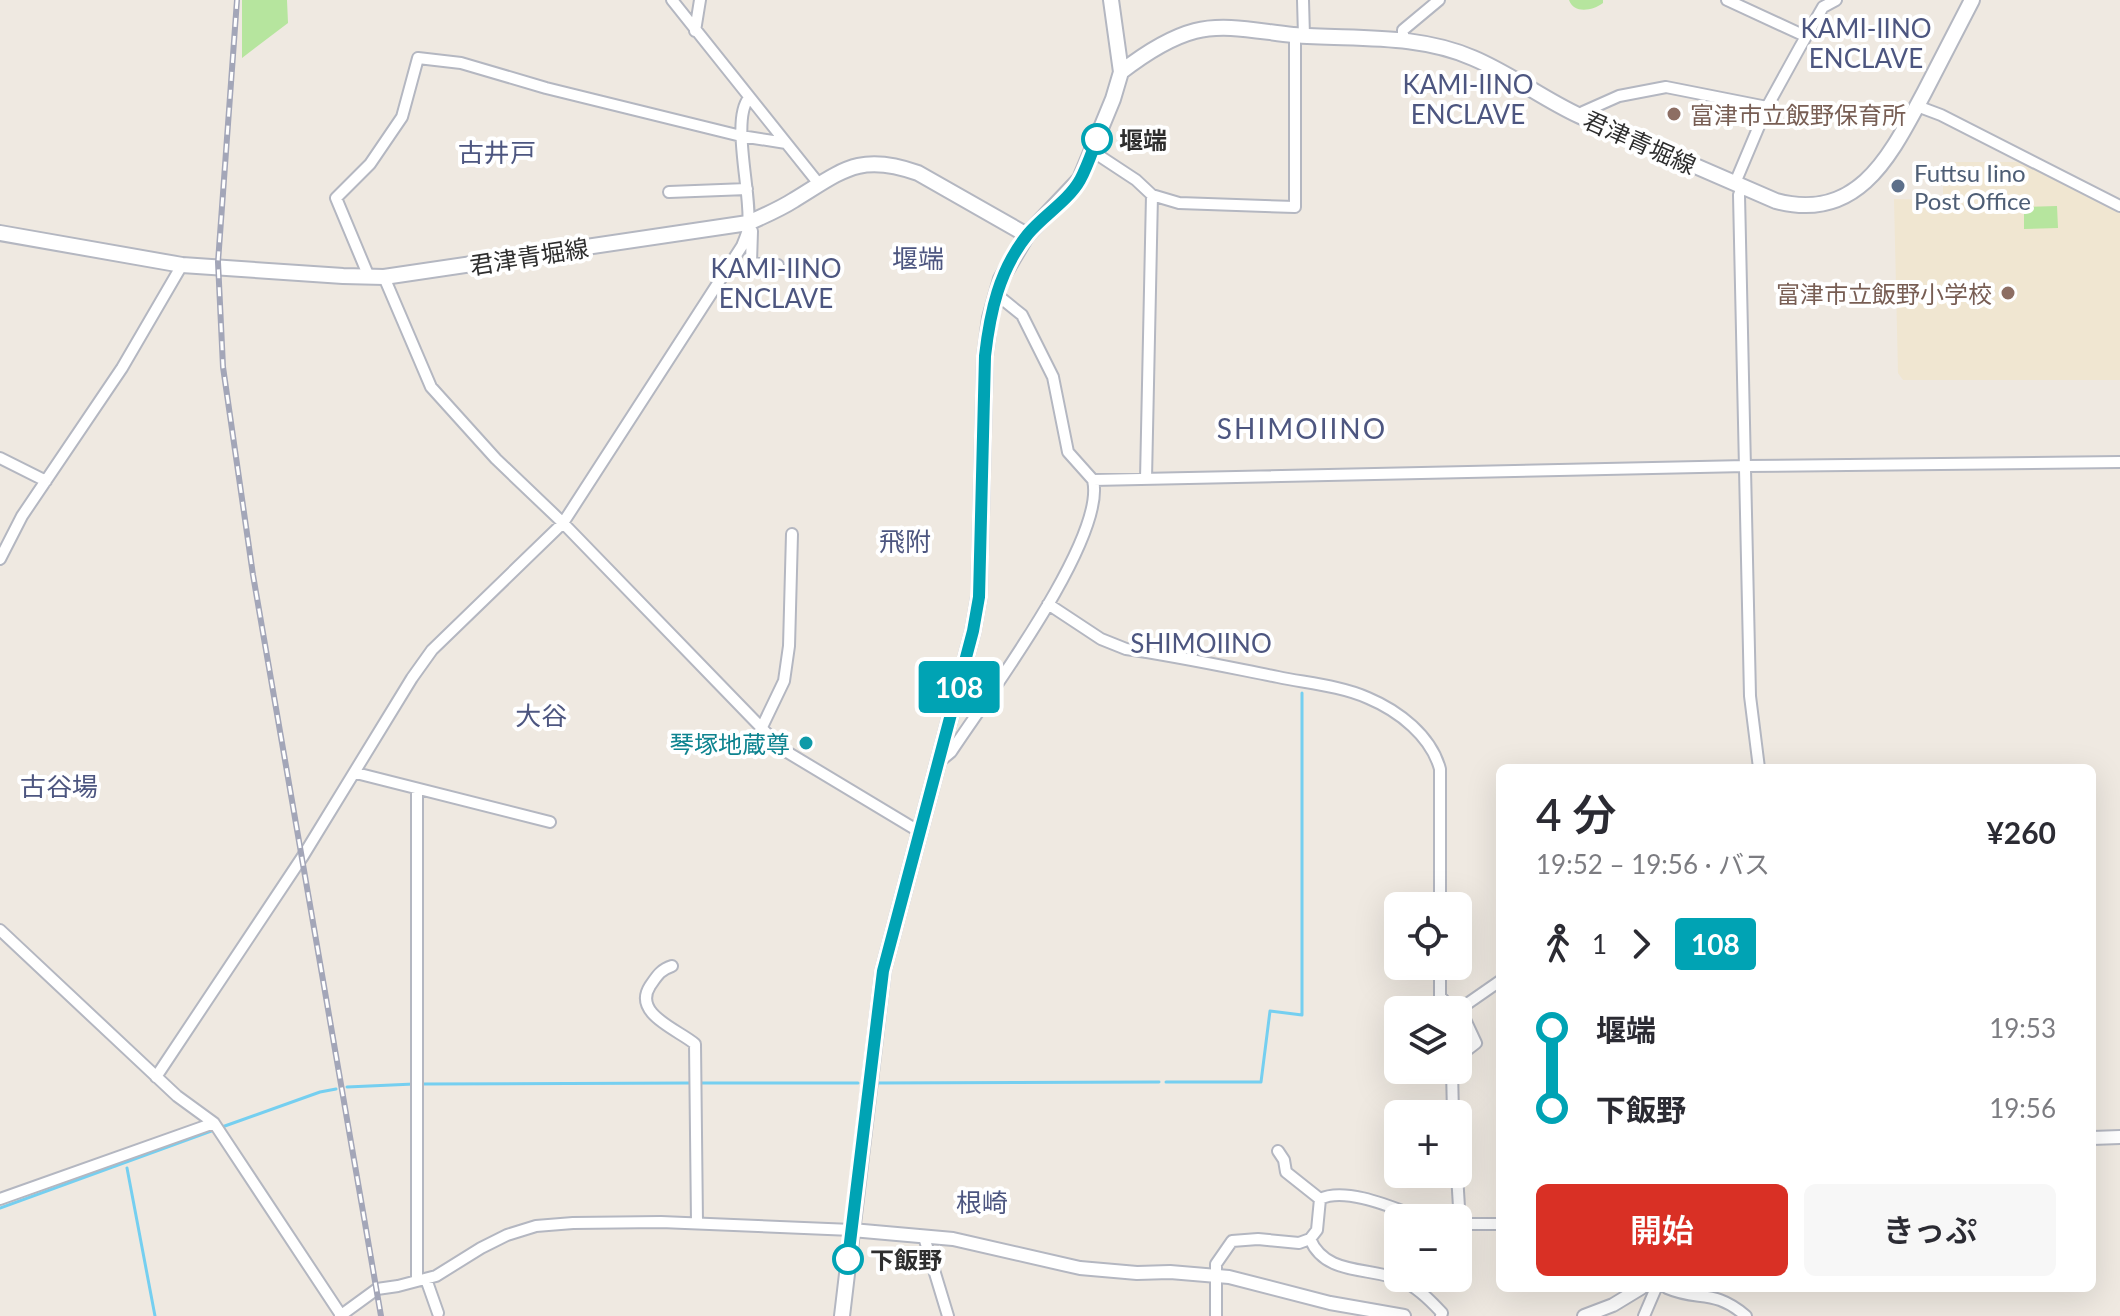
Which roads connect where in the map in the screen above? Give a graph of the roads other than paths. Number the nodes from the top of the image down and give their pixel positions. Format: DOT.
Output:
graph roads {
  1 [pos="672,0"];
  2 [pos="700,0"];
  3 [pos="1111,0"];
  4 [pos="1303,0"];
  5 [pos="1439,0"];
  6 [pos="1727,0"];
  7 [pos="1836,0"];
  8 [pos="1971,0"];
  9 [pos="695,31"];
  10 [pos="1299,35"];
  11 [pos="1805,36"];
  12 [pos="1403,40"];
  13 [pos="1121,72"];
  14 [pos="749,98"];
  15 [pos="1917,106"];
  16 [pos="1767,107"];
  17 [pos="1580,116"];
  18 [pos="741,136"];
  19 [pos="786,143"];
  20 [pos="1092,151"];
  21 [pos="819,184"];
  22 [pos="1738,185"];
  23 [pos="747,189"];
  24 [pos="669,192"];
  25 [pos="1152,195"];
  26 [pos="2120,206"];
  27 [pos="751,222"];
  28 [pos="0,233"];
  29 [pos="1027,235"];
  30 [pos="182,265"];
  31 [pos="778,265"];
  32 [pos="377,277"];
  33 [pos="996,294"];
  34 [pos="0,458"];
  35 [pos="2120,462"];
  36 [pos="1746,466"];
  37 [pos="1146,479"];
  38 [pos="1093,480"];
  39 [pos="46,481"];
  40 [pos="563,523"];
  41 [pos="792,534"];
  42 [pos="0,559"];
  43 [pos="1048,604"];
  44 [pos="761,729"];
  45 [pos="939,762"];
  46 [pos="1758,764"];
  47 [pos="356,773"];
  48 [pos="417,789"];
  49 [pos="550,822"];
  50 [pos="920,832"];
  51 [pos="1440,892"];
  52 [pos="0,930"];
  53 [pos="672,966"];
  54 [pos="1496,984"];
  55 [pos="1472,1000"];
  56 [pos="156,1077"];
  57 [pos="214,1123"];
  58 [pos="2120,1137"];
  59 [pos="2096,1138"];
  60 [pos="1278,1151"];
  61 [pos="0,1199"];
  62 [pos="1320,1199"];
  63 [pos="1384,1205"];
  64 [pos="697,1223"];
  65 [pos="1472,1224"];
  66 [pos="1496,1224"];
  67 [pos="852,1230"];
  68 [pos="924,1237"];
  69 [pos="1310,1239"];
  70 [pos="1214,1275"];
  71 [pos="422,1280"];
  72 [pos="1634,1292"];
  73 [pos="1654,1292"];
  74 [pos="1676,1292"];
  75 [pos="438,1313"];
  76 [pos="340,1316"];
  77 [pos="842,1316"];
  78 [pos="948,1316"];
  79 [pos="1216,1316"];
  80 [pos="1404,1316"];
  81 [pos="1441,1316"];
  82 [pos="1584,1316"];
  83 [pos="1644,1316"];
  84 [pos="1746,1316"];
  1 -- 9 [label="street"];
  2 -- 9 [label="street"];
  3 -- 13 [label="main road"];
  4 -- 10 [label="street"];
  5 -- 12 [label="street"];
  6 -- 11 [label="street"];
  7 -- 11 [label="street"];
  8 -- 15 [label="main road, 君津青堀線"];
  9 -- 14 [label="street"];
  10 -- 12 [label="main road, 君津青堀線"];
  10 -- 13 [label="main road, 君津青堀線"];
  10 -- 25 [label="street"];
  11 -- 16 [label="street"];
  12 -- 17 [label="main road, 君津青堀線"];
  13 -- 20 [label="main road"];
  14 -- 18 [label="street"];
  14 -- 19 [label="street"];
  15 -- 22 [label="main road, 君津青堀線"];
  15 -- 26 [label="street"];
  16 -- 17 [label="street"];
  16 -- 22 [label="street"];
  17 -- 22 [label="main road, 君津青堀線"];
  18 -- 19 [label="street"];
  18 -- 23 [label="street"];
  18 -- 32 [label="street"];
  19 -- 21 [label="street"];
  20 -- 25 [label="street"];
  20 -- 29 [label="main road"];
  21 -- 27 [label="main road, 君津青堀線"];
  21 -- 29 [label="main road, 君津青堀線"];
  22 -- 36 [label="street"];
  23 -- 24 [label="street"];
  23 -- 27 [label="street"];
  25 -- 37 [label="street"];
  27 -- 31 [label="street"];
  27 -- 32 [label="main road, 君津青堀線"];
  27 -- 40 [label="street"];
  28 -- 30 [label="main road, 君津青堀線"];
  29 -- 33 [label="main road"];
  30 -- 32 [label="main road, 君津青堀線"];
  30 -- 39 [label="street"];
  32 -- 40 [label="street"];
  33 -- 38 [label="street"];
  33 -- 45 [label="main road"];
  34 -- 39 [label="street"];
  35 -- 36 [label="street"];
  36 -- 37 [label="street"];
  36 -- 46 [label="street"];
  37 -- 38 [label="street"];
  38 -- 43 [label="street"];
  39 -- 42 [label="street"];
  40 -- 44 [label="street"];
  40 -- 47 [label="street"];
  41 -- 44 [label="street"];
  43 -- 45 [label="street"];
  43 -- 51 [label="street"];
  44 -- 50 [label="street"];
  45 -- 50 [label="main road"];
  47 -- 48 [label="street"];
  47 -- 56 [label="street"];
  48 -- 49 [label="street"];
  48 -- 71 [label="street"];
  50 -- 67 [label="main road"];
  52 -- 56 [label="street"];
  53 -- 64 [label="street"];
  54 -- 55 [label="street"];
  56 -- 57 [label="street"];
  57 -- 61 [label="street"];
  57 -- 76 [label="street"];
  58 -- 59 [label="street"];
  60 -- 62 [label="street"];
  62 -- 63 [label="street"];
  62 -- 69 [label="street"];
  64 -- 67 [label="street"];
  64 -- 71 [label="street"];
  65 -- 66 [label="street"];
  67 -- 68 [label="street"];
  67 -- 77 [label="main road"];
  68 -- 70 [label="street"];
  68 -- 78 [label="street"];
  69 -- 70 [label="street"];
  69 -- 81 [label="street"];
  70 -- 79 [label="street"];
  70 -- 80 [label="street"];
  71 -- 75 [label="street"];
  71 -- 76 [label="street"];
  72 -- 82 [label="street"];
  73 -- 83 [label="street"];
  74 -- 84 [label="street"];
}
